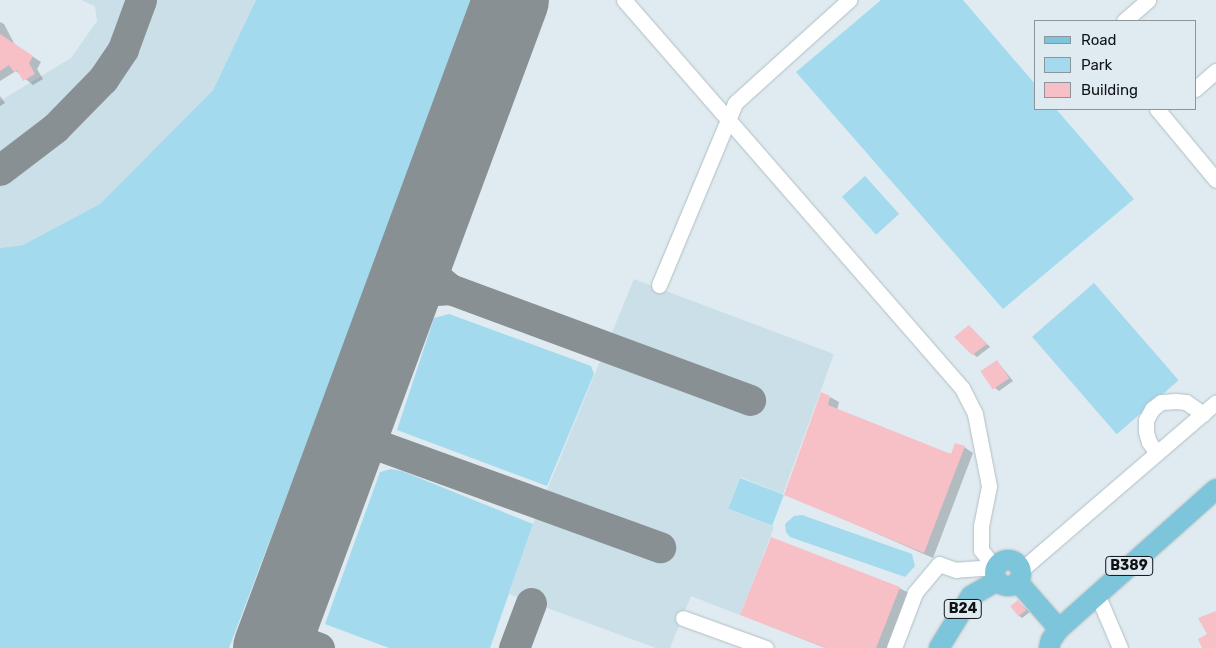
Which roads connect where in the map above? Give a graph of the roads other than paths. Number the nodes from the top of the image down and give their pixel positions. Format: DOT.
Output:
graph roads {
  1 [pos="624,0"];
  2 [pos="850,0"];
  3 [pos="1148,0"];
  4 [pos="1125,20"];
  5 [pos="1216,71"];
  6 [pos="1196,89"];
  7 [pos="1164,111"];
  8 [pos="729,119"];
  9 [pos="1216,180"];
  10 [pos="659,285"];
  11 [pos="1216,402"];
  12 [pos="1203,414"];
  13 [pos="1157,453"];
  14 [pos="1216,490"];
  15 [pos="996,574"];
  16 [pos="1019,576"];
  17 [pos="1097,594"];
  18 [pos="683,618"];
  19 [pos="1059,629"];
  20 [pos="766,648"];
  21 [pos="894,648"];
  22 [pos="939,648"];
  23 [pos="1049,648"];
  24 [pos="1120,648"];
  1 -- 8 [label="street"];
  2 -- 8 [label="street"];
  3 -- 4 [label="street"];
  5 -- 6 [label="street"];
  7 -- 9 [label="street"];
  8 -- 10 [label="street"];
  8 -- 15 [label="street"];
  11 -- 12 [label="street"];
  12 -- 13 [label="street"];
  12 -- 13 [label="street"];
  13 -- 16 [label="street"];
  14 -- 17 [label="main road, B389"];
  15 -- 16 [label="main road, B24"];
  15 -- 21 [label="street"];
  15 -- 22 [label="main road, B24"];
  16 -- 19 [label="main road"];
  17 -- 19 [label="main road, B389"];
  17 -- 24 [label="street"];
  18 -- 20 [label="street"];
  19 -- 23 [label="main road, B389"];
}
